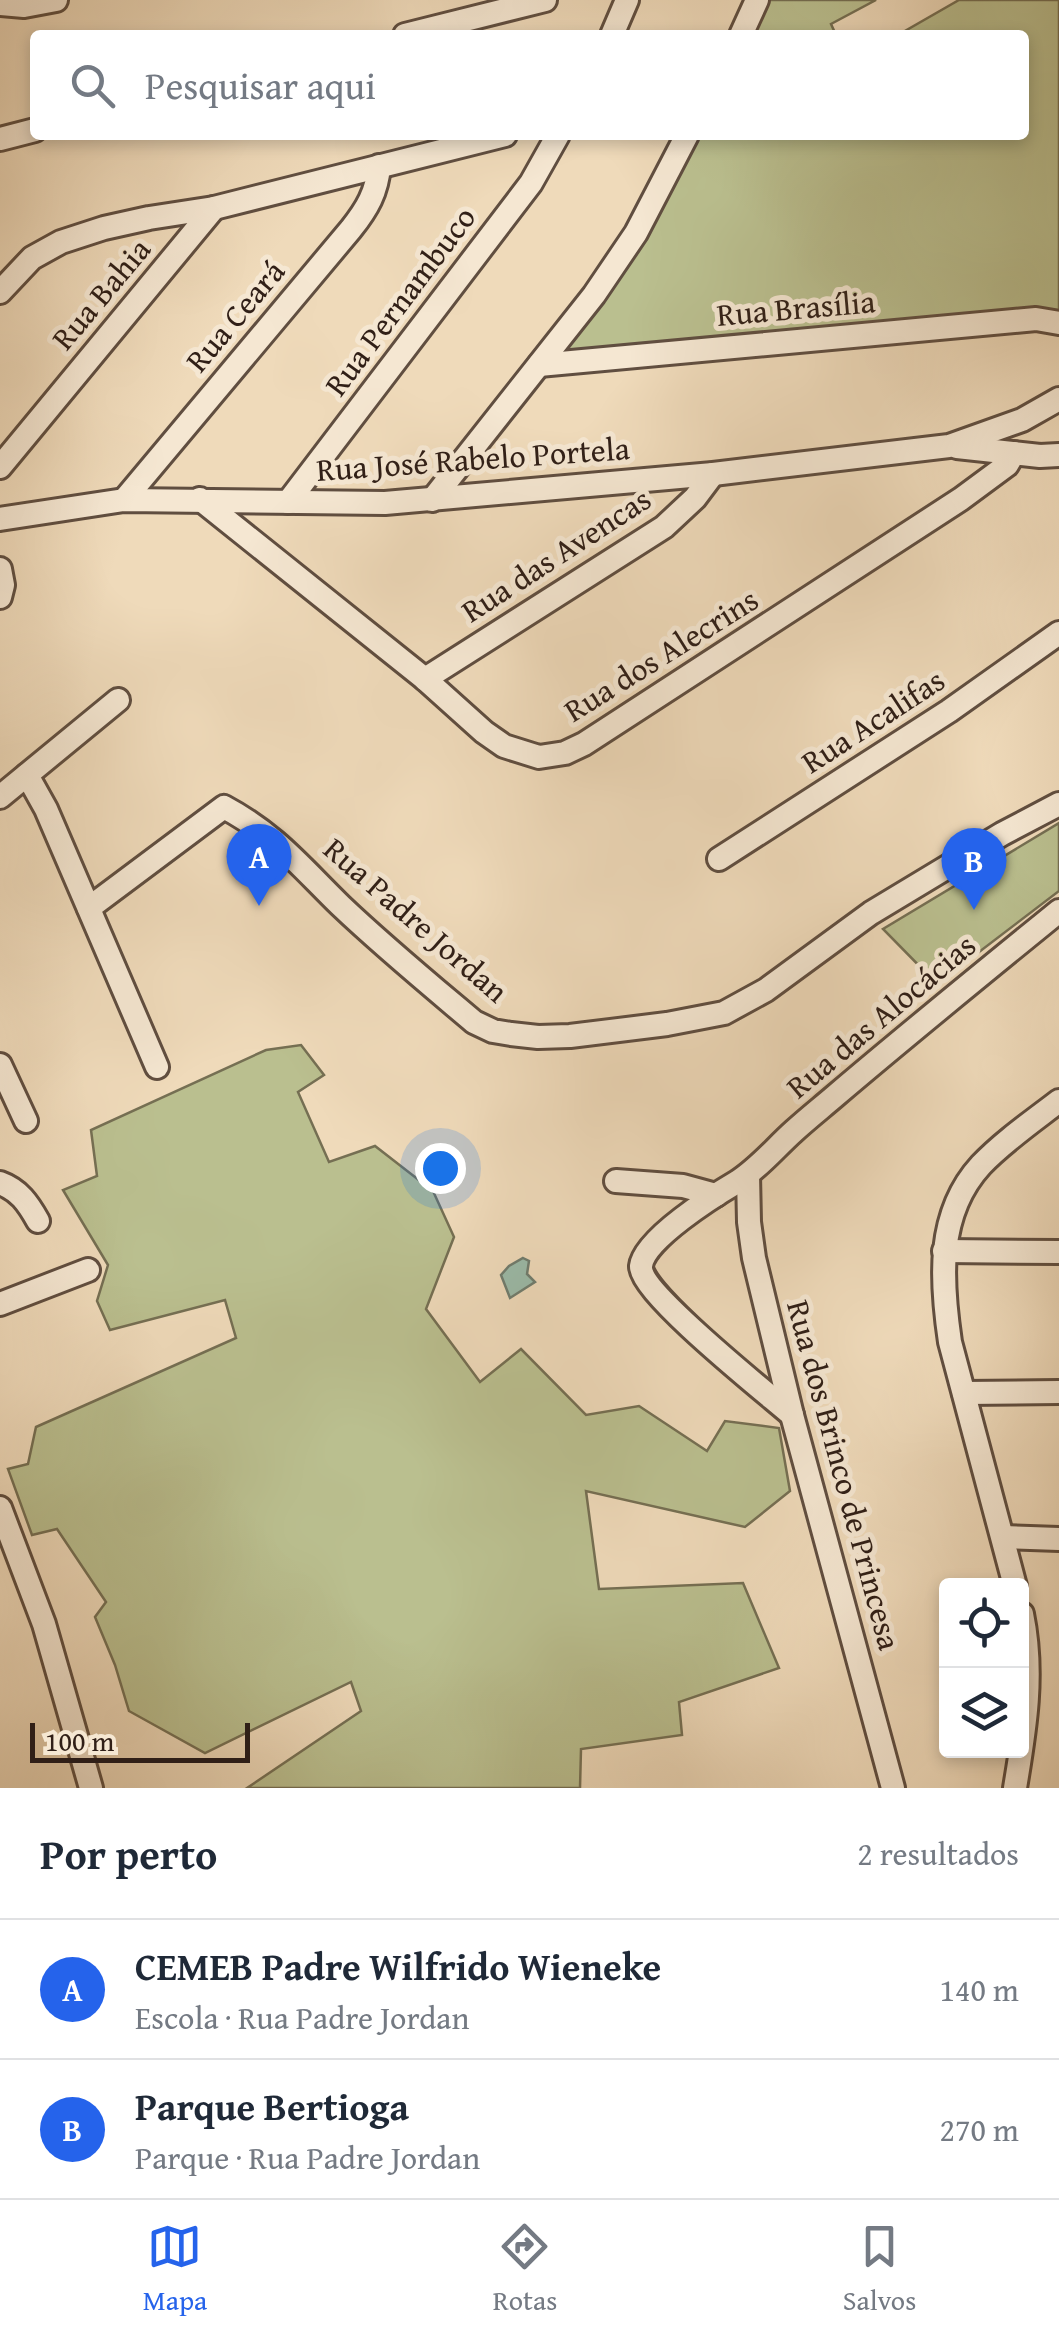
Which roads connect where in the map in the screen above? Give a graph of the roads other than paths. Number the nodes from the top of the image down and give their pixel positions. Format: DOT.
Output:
graph roads {
  1 [pos="56,0"];
  2 [pos="545,0"];
  3 [pos="627,0"];
  4 [pos="756,0"];
  5 [pos="0,4"];
  6 [pos="425,30"];
  7 [pos="614,30"];
  8 [pos="744,30"];
  9 [pos="30,131"];
  10 [pos="0,139"];
  11 [pos="485,140"];
  12 [pos="555,140"];
  13 [pos="684,140"];
  14 [pos="379,166"];
  15 [pos="214,208"];
  16 [pos="0,292"];
  17 [pos="1059,323"];
  18 [pos="539,365"];
  19 [pos="1059,402"];
  20 [pos="949,446"];
  21 [pos="1014,453"];
  22 [pos="1050,455"];
  23 [pos="0,467"];
  24 [pos="713,474"];
  25 [pos="124,500"];
  26 [pos="200,500"];
  27 [pos="432,500"];
  28 [pos="288,502"];
  29 [pos="0,520"];
  30 [pos="0,569"];
  31 [pos="0,597"];
  32 [pos="1059,633"];
  33 [pos="1049,646"];
  34 [pos="425,679"];
  35 [pos="118,700"];
  36 [pos="27,775"];
  37 [pos="0,797"];
  38 [pos="1059,804"];
  39 [pos="719,858"];
  40 [pos="89,908"];
  41 [pos="1059,911"];
  42 [pos="0,1065"];
  43 [pos="157,1067"];
  44 [pos="1059,1101"];
  45 [pos="26,1120"];
  46 [pos="1034,1120"];
  47 [pos="1059,1120"];
  48 [pos="748,1175"];
  49 [pos="616,1181"];
  50 [pos="0,1183"];
  51 [pos="716,1195"];
  52 [pos="38,1221"];
  53 [pos="944,1251"];
  54 [pos="1059,1252"];
  55 [pos="88,1270"];
  56 [pos="0,1304"];
  57 [pos="1059,1392"];
  58 [pos="964,1393"];
  59 [pos="792,1415"];
  60 [pos="0,1508"];
  61 [pos="1003,1538"];
  62 [pos="1059,1538"];
  63 [pos="1013,1578"];
  64 [pos="1029,1663"];
  65 [pos="91,1788"];
  66 [pos="894,1788"];
  67 [pos="1015,1788"];
  1 -- 5 [label="street"];
  2 -- 6 [label="street"];
  3 -- 7 [label="street"];
  4 -- 8 [label="street"];
  9 -- 10 [label="street"];
  11 -- 14 [label="street"];
  12 -- 28 [label="street, Rua Pernambuco"];
  13 -- 18 [label="street"];
  14 -- 15 [label="street"];
  14 -- 25 [label="street, Rua Ceará"];
  15 -- 16 [label="street"];
  15 -- 23 [label="street, Rua Bahia"];
  17 -- 18 [label="street, Rua Brasília"];
  18 -- 27 [label="street"];
  19 -- 20 [label="street"];
  19 -- 22 [label="street"];
  20 -- 21 [label="street"];
  20 -- 24 [label="street, Rua José Rabelo Portela"];
  21 -- 22 [label="street"];
  21 -- 34 [label="street, Rua dos Alecrins"];
  24 -- 27 [label="street, Rua José Rabelo Portela"];
  24 -- 34 [label="street, Rua das Avencas"];
  25 -- 26 [label="street, Rua José Rabelo Portela"];
  25 -- 29 [label="street, Rua José Rabelo Portela"];
  26 -- 28 [label="street, Rua José Rabelo Portela"];
  26 -- 34 [label="street, Rua dos Alecrins"];
  27 -- 28 [label="street, Rua José Rabelo Portela"];
  30 -- 31 [label="street"];
  32 -- 33 [label="street, Rua Acalifas"];
  33 -- 39 [label="street, Rua Acalifas"];
  35 -- 36 [label="street"];
  36 -- 37 [label="street"];
  36 -- 40 [label="street"];
  38 -- 40 [label="street, Rua Padre Jordan"];
  40 -- 43 [label="street"];
  41 -- 48 [label="street, Rua das Alocácias"];
  42 -- 45 [label="street"];
  44 -- 46 [label="street"];
  46 -- 47 [label="street"];
  46 -- 53 [label="street"];
  48 -- 51 [label="street, Rua das Alocácias"];
  48 -- 59 [label="street, Rua dos Brinco de Princesa"];
  49 -- 51 [label="street"];
  50 -- 52 [label="street"];
  51 -- 59 [label="street, Rua das Alocácias"];
  53 -- 54 [label="street"];
  53 -- 58 [label="street"];
  55 -- 56 [label="street"];
  57 -- 58 [label="street"];
  58 -- 61 [label="street"];
  59 -- 66 [label="street, Rua dos Brinco de Princesa"];
  60 -- 65 [label="street"];
  61 -- 62 [label="street"];
  61 -- 63 [label="street"];
  64 -- 67 [label="street"];
}
